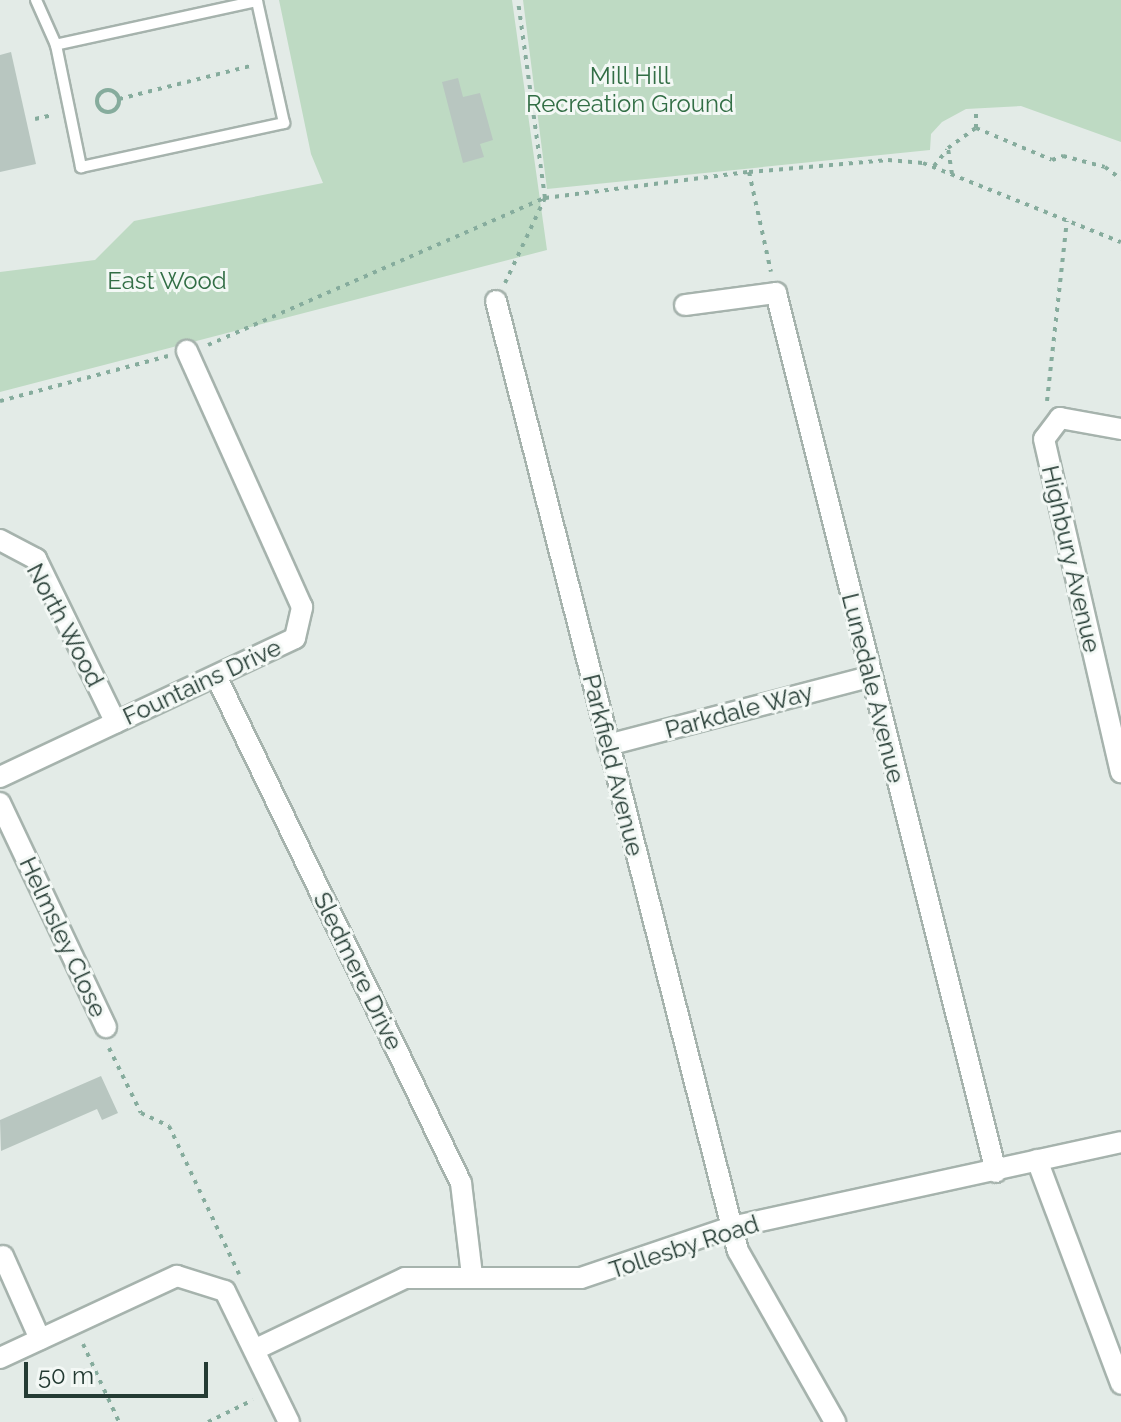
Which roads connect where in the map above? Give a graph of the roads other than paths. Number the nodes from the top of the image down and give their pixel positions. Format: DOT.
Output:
graph roads {
  1 [pos="36,0"];
  2 [pos="56,45"];
  3 [pos="496,301"];
  4 [pos="685,305"];
  5 [pos="187,351"];
  6 [pos="1121,429"];
  7 [pos="0,540"];
  8 [pos="216,676"];
  9 [pos="869,677"];
  10 [pos="116,723"];
  11 [pos="608,745"];
  12 [pos="1121,772"];
  13 [pos="0,777"];
  14 [pos="0,803"];
  15 [pos="106,1027"];
  16 [pos="1121,1142"];
  17 [pos="1037,1160"];
  18 [pos="996,1172"];
  19 [pos="732,1227"];
  20 [pos="3,1256"];
  21 [pos="472,1275"];
  22 [pos="40,1339"];
  23 [pos="256,1349"];
  24 [pos="0,1358"];
  25 [pos="1121,1384"];
  26 [pos="289,1422"];
  27 [pos="835,1422"];
  1 -- 2 [label="lane"];
  2 -- 2 [label="lane"];
  3 -- 11 [label="street, Parkfield Avenue"];
  4 -- 9 [label="street, Lunedale Avenue"];
  5 -- 8 [label="street, Fountains Drive"];
  6 -- 12 [label="street, Highbury Avenue"];
  7 -- 10 [label="street, North Wood"];
  8 -- 10 [label="street, Fountains Drive"];
  8 -- 21 [label="street, Sledmere Drive"];
  9 -- 11 [label="street, Parkdale Way"];
  9 -- 18 [label="street, Lunedale Avenue"];
  10 -- 13 [label="street, Fountains Drive"];
  11 -- 19 [label="street, Parkfield Avenue"];
  14 -- 15 [label="street, Helmsley Close"];
  16 -- 17 [label="street, Tollesby Road"];
  17 -- 18 [label="street, Tollesby Road"];
  17 -- 25 [label="street"];
  18 -- 19 [label="street, Tollesby Road"];
  19 -- 21 [label="street, Tollesby Road"];
  19 -- 27 [label="street, Parkfield Avenue"];
  20 -- 22 [label="street"];
  21 -- 23 [label="street, Tollesby Road"];
  22 -- 23 [label="street"];
  22 -- 24 [label="street"];
  23 -- 26 [label="street"];
}
